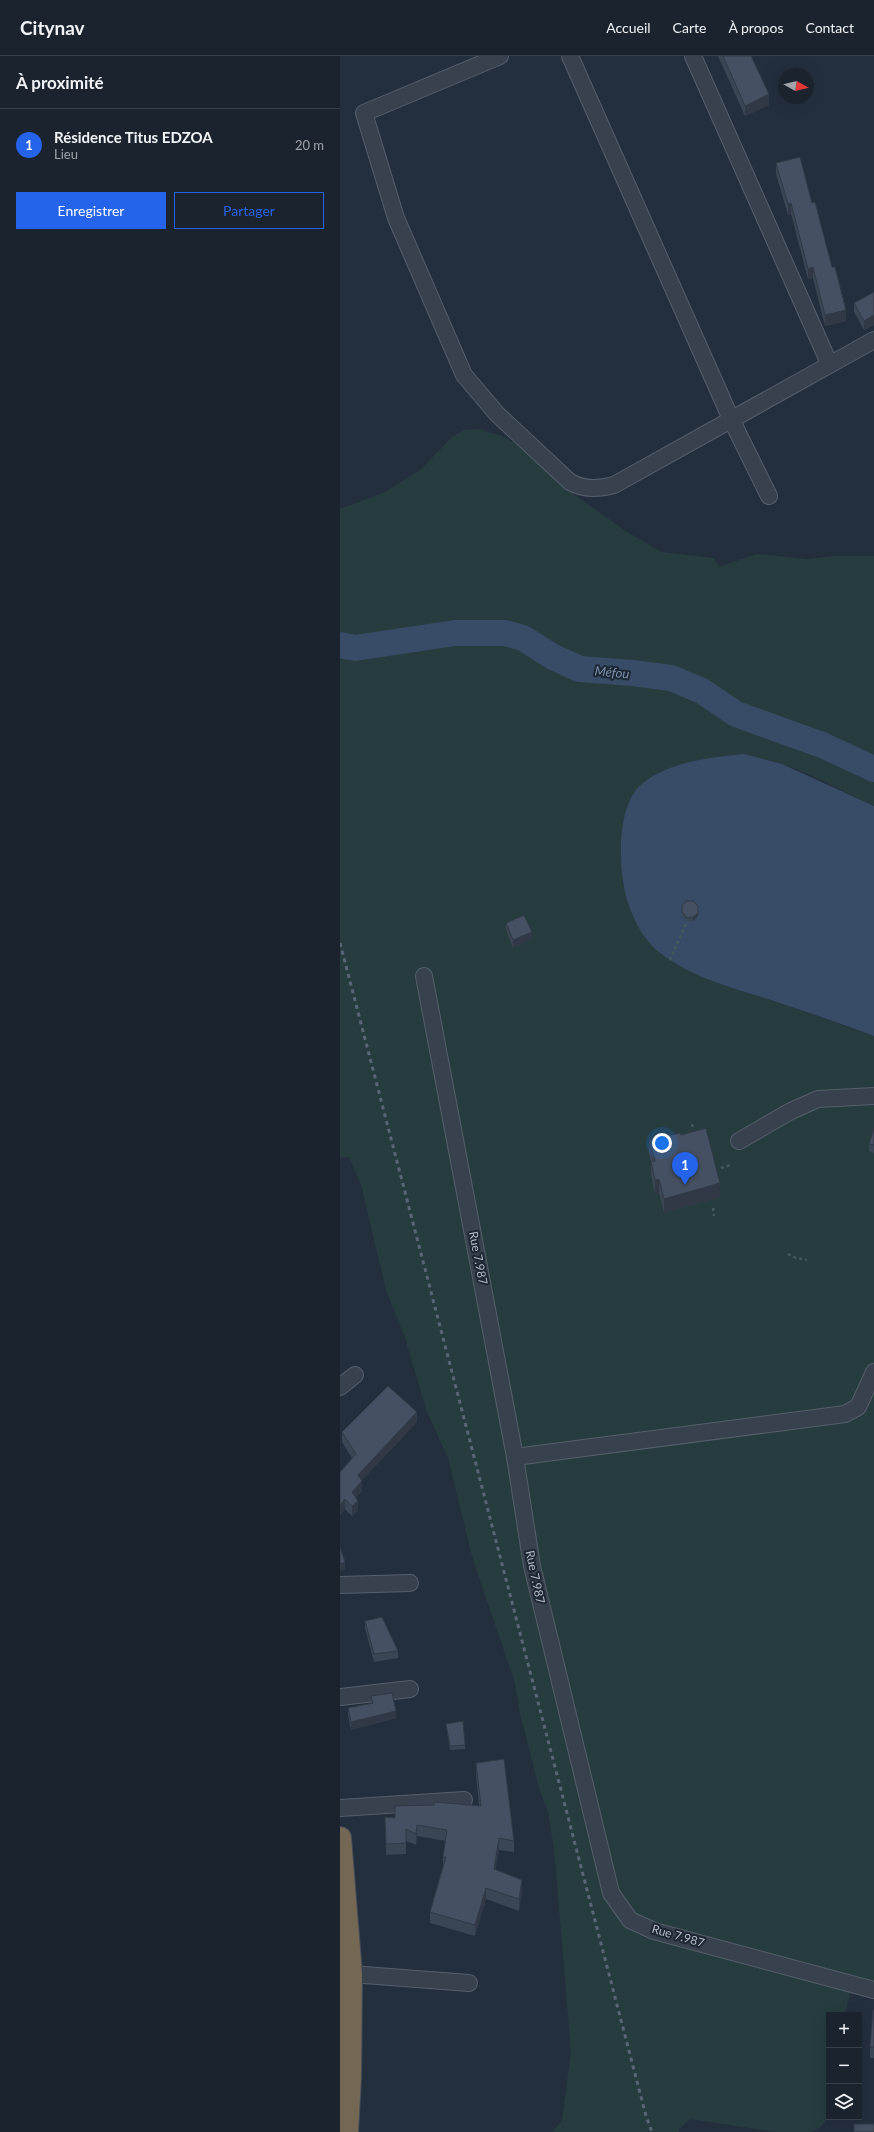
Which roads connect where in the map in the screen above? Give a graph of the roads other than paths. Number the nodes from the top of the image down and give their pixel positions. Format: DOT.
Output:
graph roads {
  1 [pos="500,56"];
  2 [pos="570,56"];
  3 [pos="693,56"];
  4 [pos="874,340"];
  5 [pos="829,363"];
  6 [pos="730,419"];
  7 [pos="769,496"];
  8 [pos="424,976"];
  9 [pos="874,1096"];
  10 [pos="739,1141"];
  11 [pos="874,1372"];
  12 [pos="355,1375"];
  13 [pos="340,1387"];
  14 [pos="515,1457"];
  15 [pos="410,1583"];
  16 [pos="340,1585"];
  17 [pos="410,1689"];
  18 [pos="340,1697"];
  19 [pos="464,1800"];
  20 [pos="340,1808"];
  21 [pos="340,1838"];
  22 [pos="351,1974"];
  23 [pos="469,1983"];
  24 [pos="874,1990"];
  25 [pos="347,2132"];
  1 -- 6 [label="street"];
  2 -- 6 [label="street"];
  3 -- 5 [label="street"];
  4 -- 5 [label="street"];
  5 -- 6 [label="street"];
  6 -- 7 [label="street"];
  8 -- 14 [label="street, Rue 7.987"];
  9 -- 10 [label="street"];
  11 -- 14 [label="street"];
  12 -- 13 [label="street"];
  14 -- 24 [label="street, Rue 7.987"];
  15 -- 16 [label="street"];
  17 -- 18 [label="street"];
  19 -- 20 [label="street"];
  21 -- 22 [label="highway"];
  22 -- 23 [label="street"];
  22 -- 25 [label="highway"];
}
